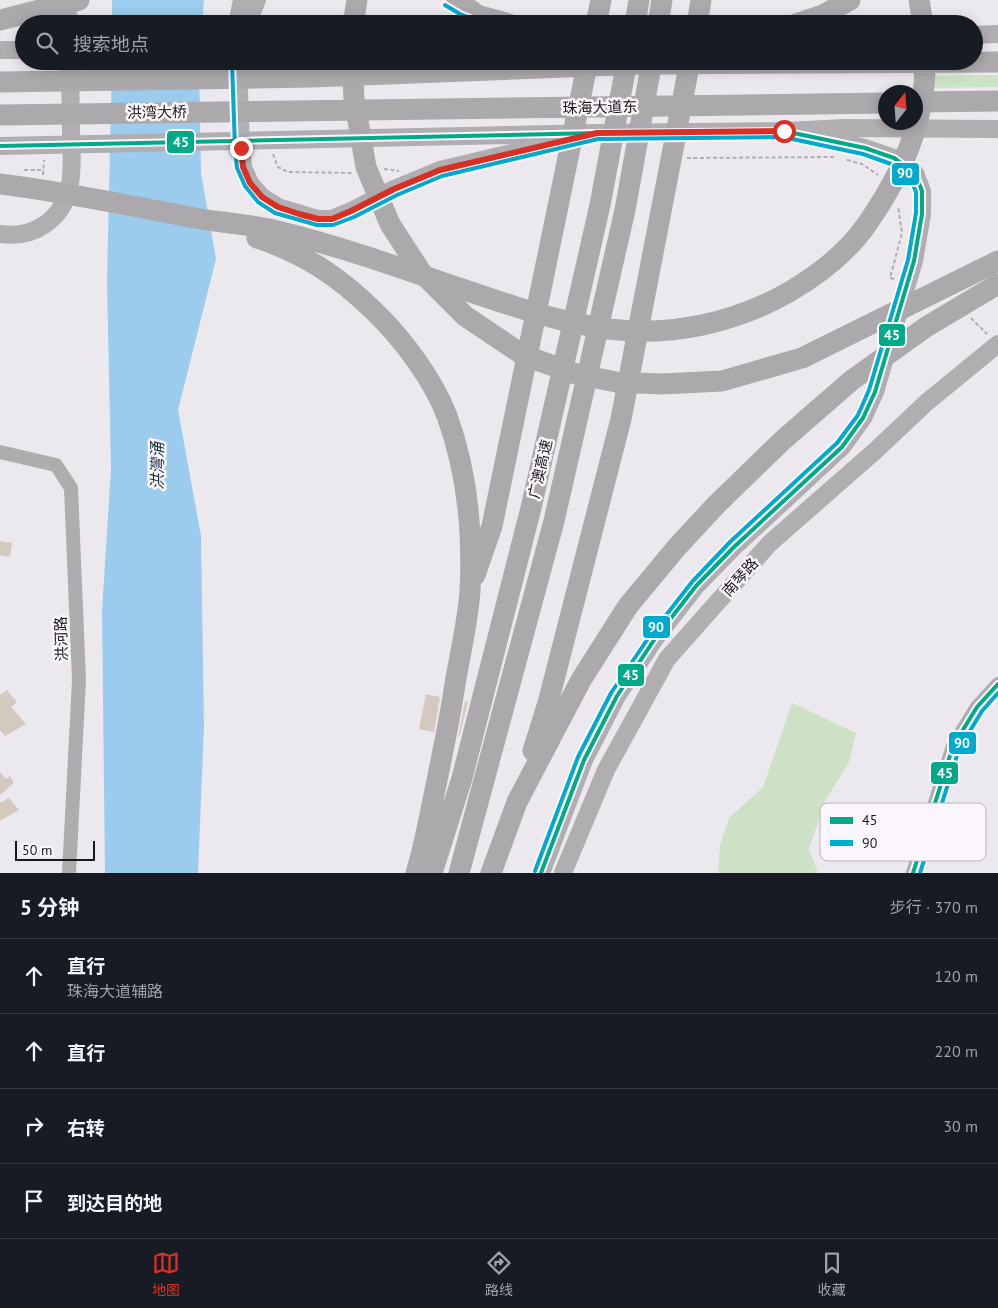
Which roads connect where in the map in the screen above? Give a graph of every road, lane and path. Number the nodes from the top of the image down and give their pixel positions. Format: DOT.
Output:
graph roads {
  1 [pos="59,0"];
  2 [pos="79,0"];
  3 [pos="242,0"];
  4 [pos="257,0"];
  5 [pos="357,0"];
  6 [pos="448,0"];
  7 [pos="458,0"];
  8 [pos="601,0"];
  9 [pos="639,0"];
  10 [pos="662,0"];
  11 [pos="701,0"];
  12 [pos="850,0"];
  13 [pos="919,0"];
  14 [pos="20,15"];
  15 [pos="68,15"];
  16 [pos="240,15"];
  17 [pos="251,15"];
  18 [pos="354,15"];
  19 [pos="477,15"];
  20 [pos="598,15"];
  21 [pos="636,15"];
  22 [pos="660,15"];
  23 [pos="698,15"];
  24 [pos="823,15"];
  25 [pos="922,15"];
  26 [pos="15,16"];
  27 [pos="0,20"];
  28 [pos="998,34"];
  29 [pos="983,35"];
  30 [pos="0,50"];
  31 [pos="15,50"];
  32 [pos="983,62"];
  33 [pos="998,62"];
  34 [pos="70,70"];
  35 [pos="238,70"];
  36 [pos="246,70"];
  37 [pos="352,70"];
  38 [pos="489,70"];
  39 [pos="586,70"];
  40 [pos="626,70"];
  41 [pos="650,70"];
  42 [pos="688,70"];
  43 [pos="925,70"];
  44 [pos="0,82"];
  45 [pos="998,101"];
  46 [pos="923,102"];
  47 [pos="878,103"];
  48 [pos="314,110"];
  49 [pos="0,115"];
  50 [pos="998,128"];
  51 [pos="784,131"];
  52 [pos="597,133"];
  53 [pos="0,146"];
  54 [pos="0,184"];
  55 [pos="351,211"];
  56 [pos="0,234"];
  57 [pos="274,237"];
  58 [pos="998,261"];
  59 [pos="998,284"];
  60 [pos="998,344"];
  61 [pos="0,452"];
  62 [pos="470,592"];
  63 [pos="998,684"];
  64 [pos="517,802"];
  65 [pos="935,803"];
  66 [pos="917,861"];
  67 [pos="69,873"];
  68 [pos="416,873"];
  69 [pos="432,873"];
  70 [pos="459,873"];
  71 [pos="491,873"];
  72 [pos="541,873"];
  73 [pos="563,873"];
  74 [pos="913,873"];
  1 -- 15 [label="main road"];
  2 -- 14 [label="highway"];
  3 -- 16 [label="main road"];
  4 -- 17 [label="main road"];
  5 -- 18 [label="highway"];
  6 -- 19 [label="main road"];
  7 -- 19 [label="highway"];
  8 -- 20 [label="highway"];
  9 -- 21 [label="highway"];
  10 -- 22 [label="highway"];
  11 -- 23 [label="highway"];
  12 -- 24 [label="highway"];
  13 -- 25 [label="highway"];
  26 -- 27 [label="highway"];
  28 -- 29 [label="main road"];
  30 -- 31 [label="main road"];
  32 -- 33 [label="highway"];
  34 -- 56 [label="main road"];
  35 -- 55 [label="main road"];
  36 -- 55 [label="main road"];
  37 -- 58 [label="highway"];
  38 -- 44 [label="highway"];
  39 -- 62 [label="highway"];
  40 -- 69 [label="highway, 广澳高速"];
  41 -- 70 [label="highway, 广澳高速"];
  42 -- 64 [label="highway"];
  43 -- 57 [label="highway"];
  45 -- 46 [label="highway"];
  47 -- 48 [label="highway, 珠海大道东"];
  48 -- 49 [label="highway, 洪湾大桥"];
  50 -- 51 [label="main road"];
  51 -- 52 [label="main road"];
  51 -- 72 [label="main road, 南琴路"];
  52 -- 53 [label="main road"];
  52 -- 55 [label="main road"];
  54 -- 57 [label="highway"];
  57 -- 62 [label="highway"];
  59 -- 64 [label="highway"];
  60 -- 73 [label="main road, 南琴路"];
  61 -- 67 [label="street, 洪河路"];
  62 -- 68 [label="highway"];
  63 -- 65 [label="street"];
  64 -- 71 [label="highway"];
  66 -- 74 [label="street"];
}
